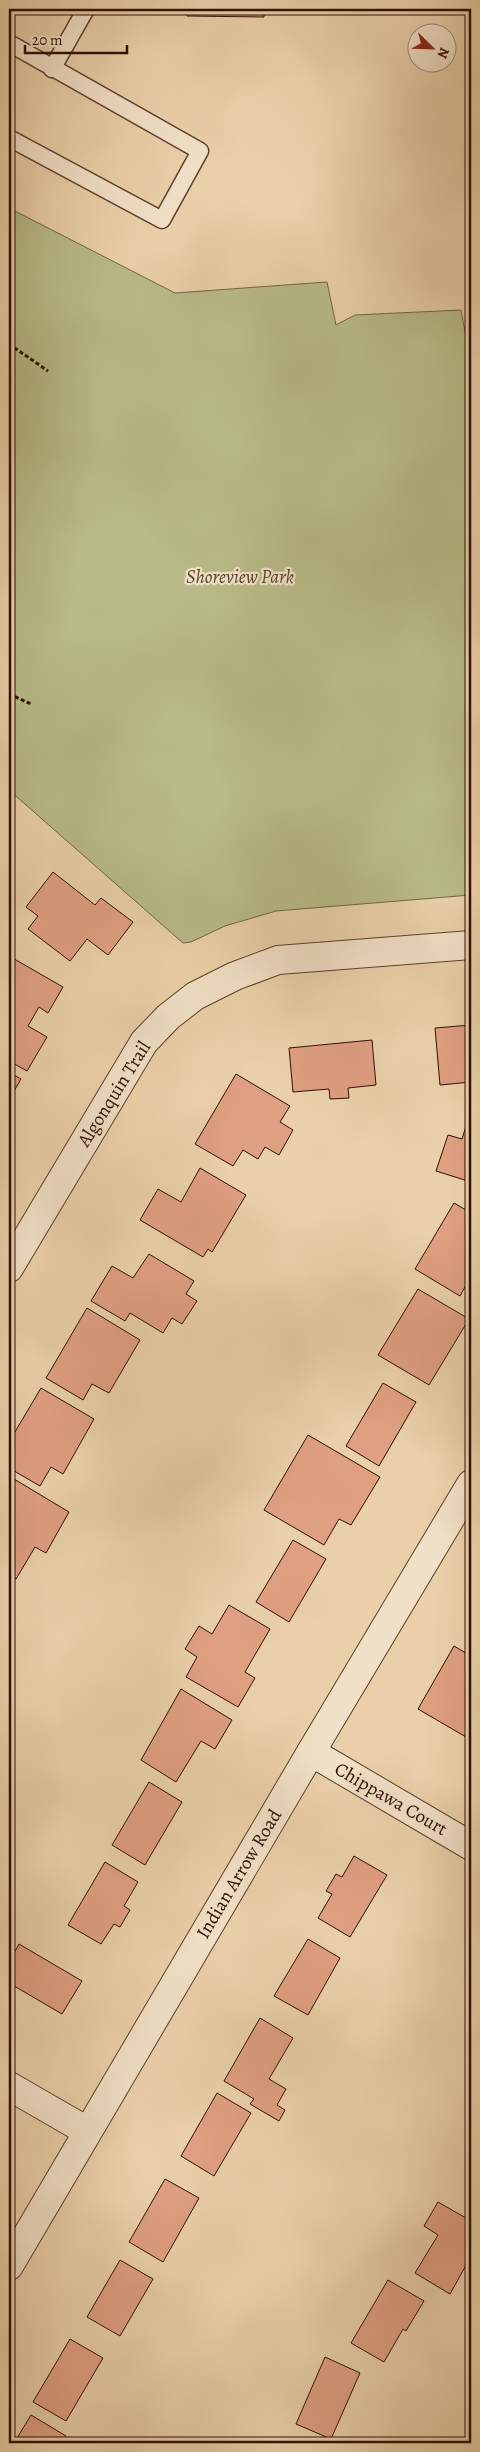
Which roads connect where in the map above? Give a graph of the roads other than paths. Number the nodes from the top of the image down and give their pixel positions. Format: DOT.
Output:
graph roads {
  1 [pos="86,9"];
  2 [pos="9,43"];
  3 [pos="52,69"];
  4 [pos="9,138"];
  5 [pos="471,945"];
  6 [pos="9,1268"];
  7 [pos="471,1484"];
  8 [pos="311,1752"];
  9 [pos="471,1846"];
  10 [pos="9,2086"];
  11 [pos="87,2131"];
  12 [pos="9,2266"];
  1 -- 3 [label="lane"];
  2 -- 3 [label="lane"];
  3 -- 4 [label="lane"];
  5 -- 6 [label="street, Algonquin Trail"];
  7 -- 8 [label="street, Indian Arrow Road"];
  8 -- 9 [label="street, Chippawa Court"];
  8 -- 11 [label="street, Indian Arrow Road"];
  10 -- 11 [label="street"];
  11 -- 12 [label="street, Indian Arrow Road"];
}
